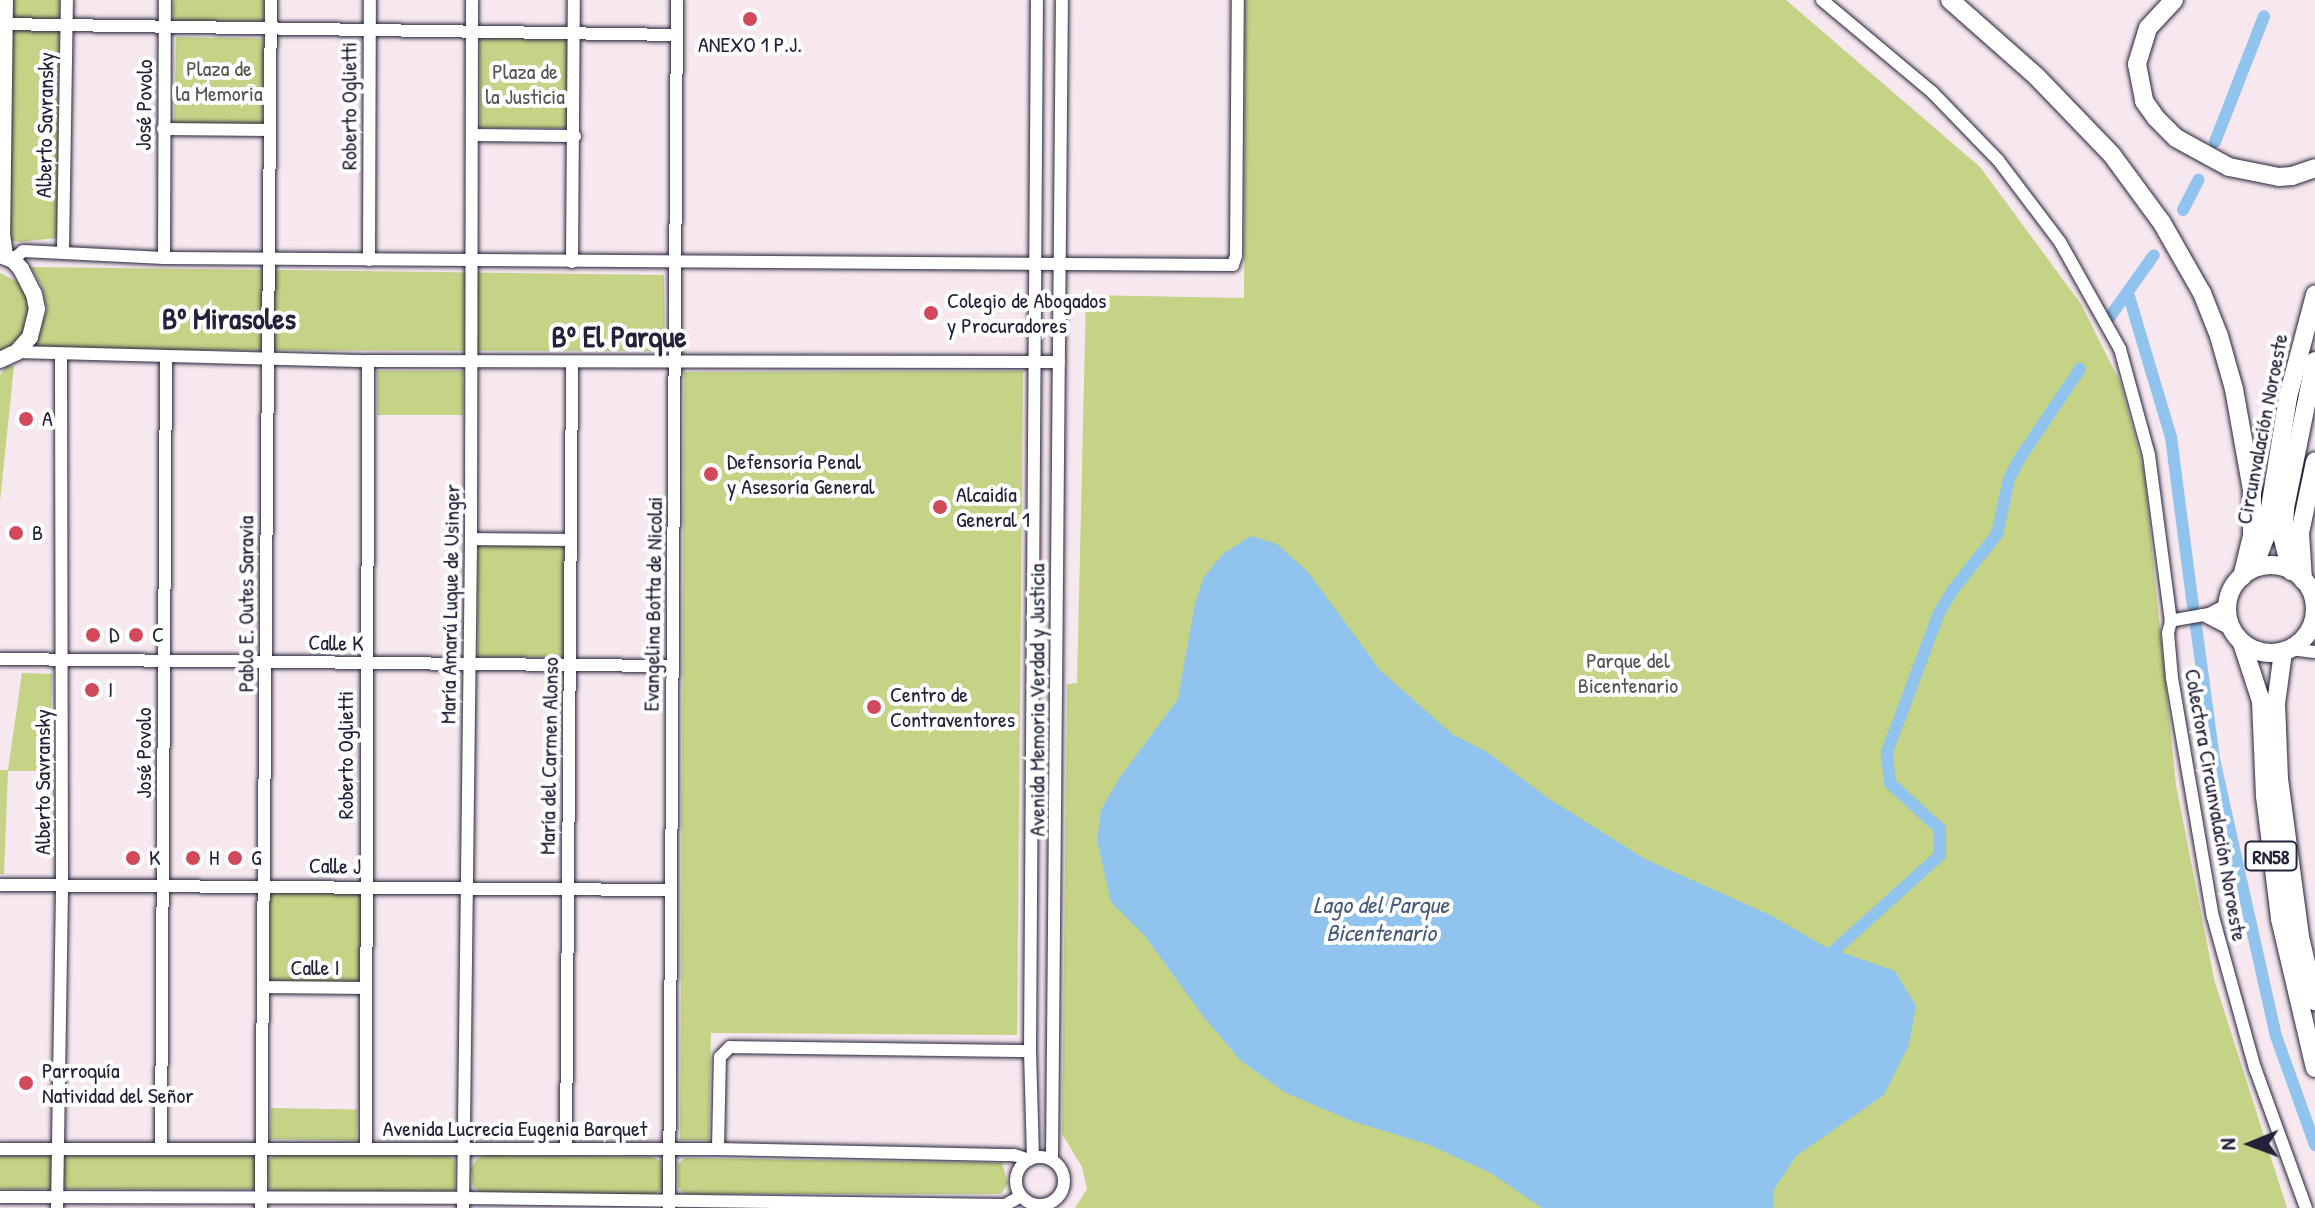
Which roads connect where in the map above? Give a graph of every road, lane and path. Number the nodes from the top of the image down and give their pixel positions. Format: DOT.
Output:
graph roads {
  1 [pos="5,0"];
  2 [pos="67,0"];
  3 [pos="165,0"];
  4 [pos="271,0"];
  5 [pos="370,0"];
  6 [pos="472,0"];
  7 [pos="574,0"];
  8 [pos="677,0"];
  9 [pos="1037,0"];
  10 [pos="1062,0"];
  11 [pos="1238,0"];
  12 [pos="1822,0"];
  13 [pos="1950,0"];
  14 [pos="2174,0"];
  15 [pos="2,24"];
  16 [pos="66,25"];
  17 [pos="165,27"];
  18 [pos="270,29"];
  19 [pos="370,30"];
  20 [pos="472,32"];
  21 [pos="574,33"];
  22 [pos="677,35"];
  23 [pos="163,129"];
  24 [pos="270,130"];
  25 [pos="472,135"];
  26 [pos="575,136"];
  27 [pos="2315,168"];
  28 [pos="63,251"];
  29 [pos="6,257"];
  30 [pos="164,258"];
  31 [pos="269,259"];
  32 [pos="369,260"];
  33 [pos="471,260"];
  34 [pos="572,262"];
  35 [pos="677,263"];
  36 [pos="1035,263"];
  37 [pos="1058,263"];
  38 [pos="2315,295"];
  39 [pos="61,356"];
  40 [pos="166,358"];
  41 [pos="6,359"];
  42 [pos="267,359"];
  43 [pos="368,361"];
  44 [pos="472,361"];
  45 [pos="2315,361"];
  46 [pos="572,362"];
  47 [pos="1034,362"];
  48 [pos="1059,362"];
  49 [pos="677,363"];
  50 [pos="2315,462"];
  51 [pos="471,539"];
  52 [pos="571,540"];
  53 [pos="2247,573"];
  54 [pos="2297,575"];
  55 [pos="2228,604"];
  56 [pos="2203,615"];
  57 [pos="2314,620"];
  58 [pos="2171,621"];
  59 [pos="2237,636"];
  60 [pos="2286,650"];
  61 [pos="2315,652"];
  62 [pos="0,659"];
  63 [pos="63,660"];
  64 [pos="165,661"];
  65 [pos="265,662"];
  66 [pos="366,664"];
  67 [pos="469,664"];
  68 [pos="570,666"];
  69 [pos="671,666"];
  70 [pos="0,885"];
  71 [pos="163,885"];
  72 [pos="264,885"];
  73 [pos="62,886"];
  74 [pos="365,886"];
  75 [pos="466,887"];
  76 [pos="568,889"];
  77 [pos="670,890"];
  78 [pos="265,987"];
  79 [pos="365,988"];
  80 [pos="2315,1001"];
  81 [pos="1030,1051"];
  82 [pos="2315,1068"];
  83 [pos="58,1148"];
  84 [pos="161,1148"];
  85 [pos="262,1148"];
  86 [pos="366,1148"];
  87 [pos="0,1149"];
  88 [pos="463,1149"];
  89 [pos="566,1149"];
  90 [pos="669,1149"];
  91 [pos="718,1149"];
  92 [pos="1031,1159"];
  93 [pos="1052,1160"];
  94 [pos="0,1197"];
  95 [pos="1021,1201"];
  96 [pos="157,1202"];
  97 [pos="57,1203"];
  98 [pos="261,1203"];
  99 [pos="363,1203"];
  100 [pos="463,1203"];
  101 [pos="564,1203"];
  102 [pos="669,1204"];
  103 [pos="771,1204"];
  104 [pos="872,1205"];
  105 [pos="1038,1207"];
  106 [pos="2306,1208"];
  1 -- 15 [label="main road"];
  2 -- 16 [label="street, Alberto Savransky"];
  3 -- 17 [label="street, José Povolo"];
  4 -- 18 [label="street, Pablo E. Outes Saravia"];
  5 -- 19 [label="street, Roberto Oglietti"];
  6 -- 20 [label="street, María Amarú Luque de Usinger"];
  7 -- 21 [label="street"];
  8 -- 22 [label="street, Evangelina Botta de Nicolai"];
  9 -- 36 [label="street, Avenida Memoria Verdad y Justicia"];
  10 -- 37 [label="street, Avenida Memoria Verdad y Justicia"];
  11 -- 37 [label="street"];
  12 -- 58 [label="street, Colectora Circunvalación Noroeste"];
  13 -- 53 [label="highway"];
  14 -- 27 [label="highway"];
  15 -- 16 [label="street"];
  15 -- 29 [label="main road"];
  16 -- 17 [label="street"];
  16 -- 28 [label="street, Alberto Savransky"];
  17 -- 18 [label="street"];
  17 -- 23 [label="street, José Povolo"];
  18 -- 19 [label="street"];
  18 -- 24 [label="street, Pablo E. Outes Saravia"];
  19 -- 20 [label="street"];
  19 -- 32 [label="street, Roberto Oglietti"];
  20 -- 21 [label="street"];
  20 -- 25 [label="street, María Amarú Luque de Usinger"];
  21 -- 22 [label="street"];
  21 -- 26 [label="street"];
  22 -- 35 [label="street, Evangelina Botta de Nicolai"];
  23 -- 24 [label="street"];
  23 -- 30 [label="street, José Povolo"];
  24 -- 31 [label="street, Pablo E. Outes Saravia"];
  25 -- 26 [label="street"];
  25 -- 33 [label="street, María Amarú Luque de Usinger"];
  26 -- 34 [label="street"];
  28 -- 29 [label="street"];
  28 -- 30 [label="street"];
  29 -- 41 [label="main road"];
  30 -- 31 [label="street"];
  31 -- 32 [label="street"];
  31 -- 42 [label="street, Pablo E. Outes Saravia"];
  32 -- 33 [label="street"];
  33 -- 34 [label="street"];
  33 -- 44 [label="street, María Amarú Luque de Usinger"];
  34 -- 35 [label="street"];
  35 -- 36 [label="street"];
  35 -- 49 [label="street, Evangelina Botta de Nicolai"];
  36 -- 37 [label="street"];
  36 -- 47 [label="street, Avenida Memoria Verdad y Justicia"];
  37 -- 48 [label="street, Avenida Memoria Verdad y Justicia"];
  38 -- 53 [label="highway, Circunvalación Noroeste"];
  39 -- 40 [label="street"];
  39 -- 41 [label="street"];
  39 -- 63 [label="street, Alberto Savransky"];
  40 -- 42 [label="street"];
  40 -- 64 [label="street, José Povolo"];
  42 -- 43 [label="street"];
  42 -- 65 [label="street, Pablo E. Outes Saravia"];
  43 -- 44 [label="street"];
  43 -- 66 [label="street, Roberto Oglietti"];
  44 -- 46 [label="street"];
  44 -- 51 [label="street, María Amarú Luque de Usinger"];
  45 -- 54 [label="highway, Circunvalación Noroeste"];
  46 -- 49 [label="street"];
  46 -- 52 [label="street, María del Carmen Alonso"];
  47 -- 48 [label="street"];
  47 -- 49 [label="street"];
  47 -- 81 [label="street, Avenida Memoria Verdad y Justicia"];
  48 -- 93 [label="street, Avenida Memoria Verdad y Justicia"];
  49 -- 69 [label="street, Evangelina Botta de Nicolai"];
  50 -- 54 [label="highway"];
  51 -- 52 [label="street"];
  51 -- 67 [label="street, María Amarú Luque de Usinger"];
  52 -- 68 [label="street, María del Carmen Alonso"];
  53 -- 54 [label="highway"];
  53 -- 55 [label="highway"];
  54 -- 57 [label="highway"];
  55 -- 56 [label="street"];
  55 -- 59 [label="highway, RN58"];
  56 -- 58 [label="street"];
  56 -- 59 [label="street"];
  57 -- 60 [label="highway"];
  58 -- 106 [label="street, Colectora Circunvalación Noroeste"];
  59 -- 60 [label="highway"];
  59 -- 82 [label="highway, RN58"];
  60 -- 61 [label="street"];
  60 -- 80 [label="highway, RN58"];
  62 -- 63 [label="street, Calle K"];
  63 -- 64 [label="street, Calle K"];
  63 -- 73 [label="street, Alberto Savransky"];
  64 -- 65 [label="street, Calle K"];
  64 -- 71 [label="street, José Povolo"];
  65 -- 66 [label="street, Calle K"];
  65 -- 72 [label="street, Pablo E. Outes Saravia"];
  66 -- 67 [label="street, Calle K"];
  66 -- 74 [label="street, Roberto Oglietti"];
  67 -- 68 [label="street, Calle K"];
  67 -- 75 [label="street, María Amarú Luque de Usinger"];
  68 -- 69 [label="street, Calle K"];
  68 -- 76 [label="street, María del Carmen Alonso"];
  69 -- 77 [label="street, Evangelina Botta de Nicolai"];
  70 -- 73 [label="street, Calle J"];
  71 -- 72 [label="street, Calle J"];
  71 -- 73 [label="street, Calle J"];
  71 -- 84 [label="street, José Povolo"];
  72 -- 74 [label="street, Calle J"];
  72 -- 78 [label="street, Pablo E. Outes Saravia"];
  73 -- 83 [label="street, Alberto Savransky"];
  74 -- 75 [label="street, Calle J"];
  74 -- 79 [label="street, Roberto Oglietti"];
  75 -- 76 [label="street, Calle J"];
  75 -- 88 [label="street, María Amarú Luque de Usinger"];
  76 -- 77 [label="street, Calle J"];
  76 -- 89 [label="street, María del Carmen Alonso"];
  77 -- 90 [label="street, Evangelina Botta de Nicolai"];
  78 -- 79 [label="street, Calle I"];
  78 -- 85 [label="street, Pablo E. Outes Saravia"];
  79 -- 86 [label="street, Roberto Oglietti"];
  81 -- 91 [label="street"];
  81 -- 92 [label="street, Avenida Memoria Verdad y Justicia"];
  83 -- 84 [label="street, Avenida Lucrecia Eugenia Barquet"];
  83 -- 87 [label="street, Avenida Lucrecia Eugenia Barquet"];
  83 -- 97 [label="street, Alberto Savransky"];
  84 -- 85 [label="street, Avenida Lucrecia Eugenia Barquet"];
  85 -- 86 [label="street, Avenida Lucrecia Eugenia Barquet"];
  85 -- 98 [label="street, Pablo E. Outes Saravia"];
  86 -- 88 [label="street, Avenida Lucrecia Eugenia Barquet"];
  88 -- 89 [label="street, Avenida Lucrecia Eugenia Barquet"];
  88 -- 100 [label="street, María Amarú Luque de Usinger"];
  89 -- 90 [label="street, Avenida Lucrecia Eugenia Barquet"];
  90 -- 91 [label="street, Avenida Lucrecia Eugenia Barquet"];
  90 -- 102 [label="street, Evangelina Botta de Nicolai"];
  91 -- 92 [label="street, Avenida Lucrecia Eugenia Barquet"];
  92 -- 93 [label="street"];
  92 -- 95 [label="street, Avenida Memoria Verdad y Justicia"];
  93 -- 105 [label="street, Avenida Memoria Verdad y Justicia"];
  94 -- 97 [label="street"];
  95 -- 104 [label="street"];
  95 -- 105 [label="street, Avenida Memoria Verdad y Justicia"];
  96 -- 97 [label="street"];
  96 -- 98 [label="street"];
  98 -- 99 [label="street"];
  99 -- 100 [label="street"];
  100 -- 101 [label="street"];
  101 -- 102 [label="street"];
  102 -- 103 [label="street"];
  103 -- 104 [label="street"];
}
